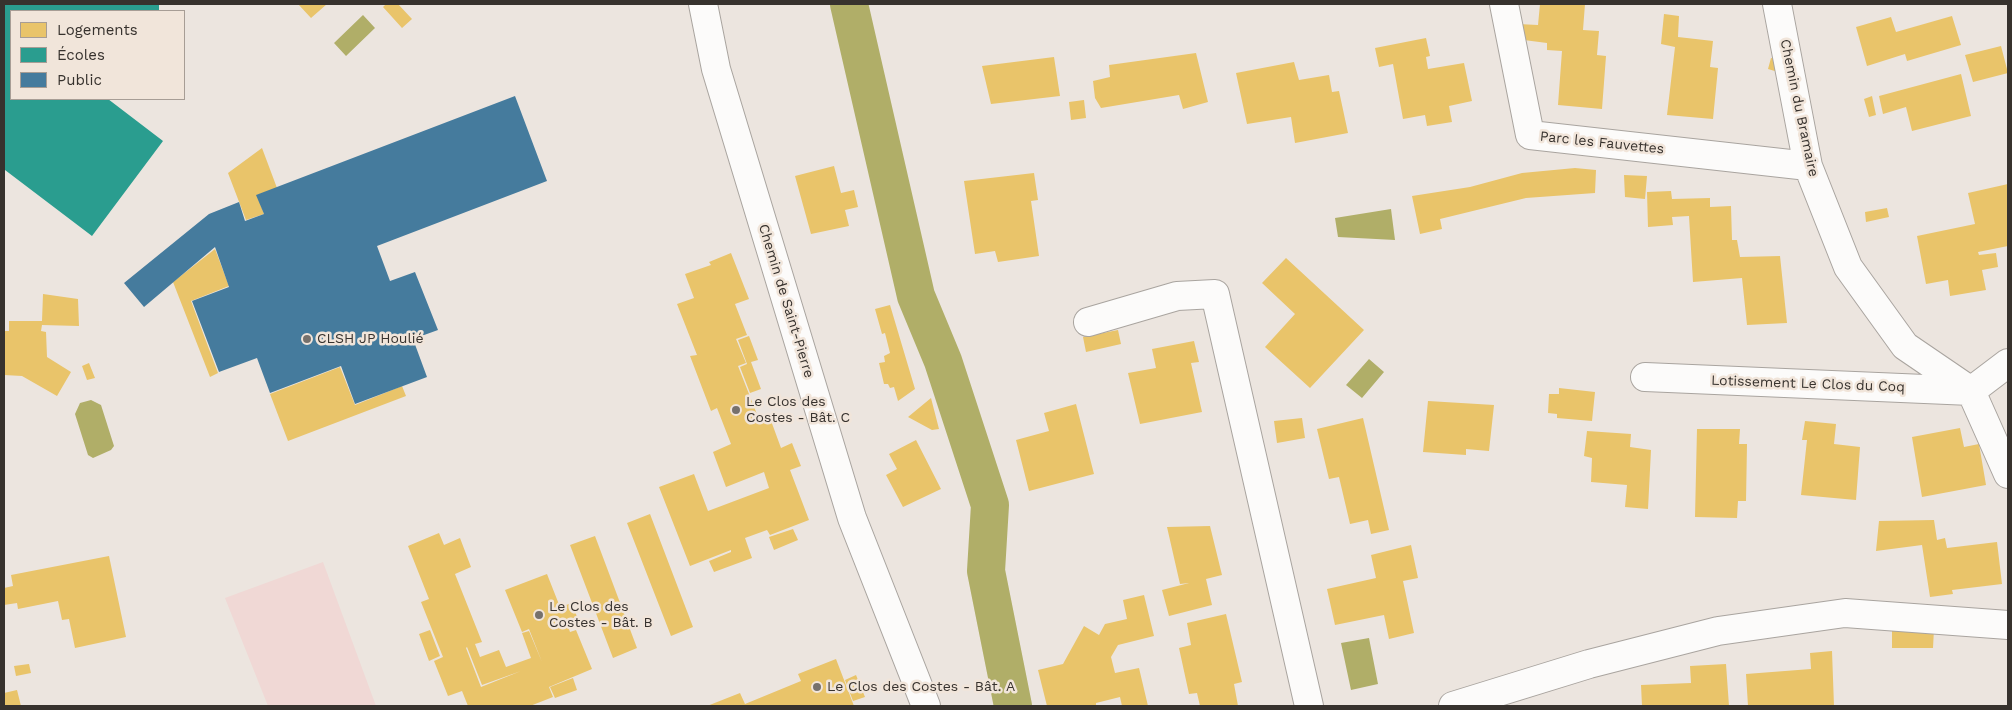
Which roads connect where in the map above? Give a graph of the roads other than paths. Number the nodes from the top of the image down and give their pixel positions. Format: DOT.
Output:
graph roads {
  1 [pos="703,4"];
  2 [pos="1504,4"];
  3 [pos="1777,4"];
  4 [pos="1808,166"];
  5 [pos="1088,322"];
  6 [pos="2008,364"];
  7 [pos="1645,377"];
  8 [pos="1971,391"];
  9 [pos="2008,474"];
  10 [pos="2008,625"];
  11 [pos="926,706"];
  12 [pos="1309,706"];
  13 [pos="1453,706"];
  1 -- 11 [label="street, Chemin de Saint-Pierre"];
  2 -- 4 [label="street, Parc les Fauvettes"];
  3 -- 4 [label="street, Chemin du Bramaire"];
  4 -- 8 [label="street, Chemin du Bramaire"];
  5 -- 12 [label="street"];
  6 -- 8 [label="street"];
  7 -- 8 [label="street, Lotissement Le Clos du Coq"];
  8 -- 9 [label="street"];
  10 -- 13 [label="street"];
}
